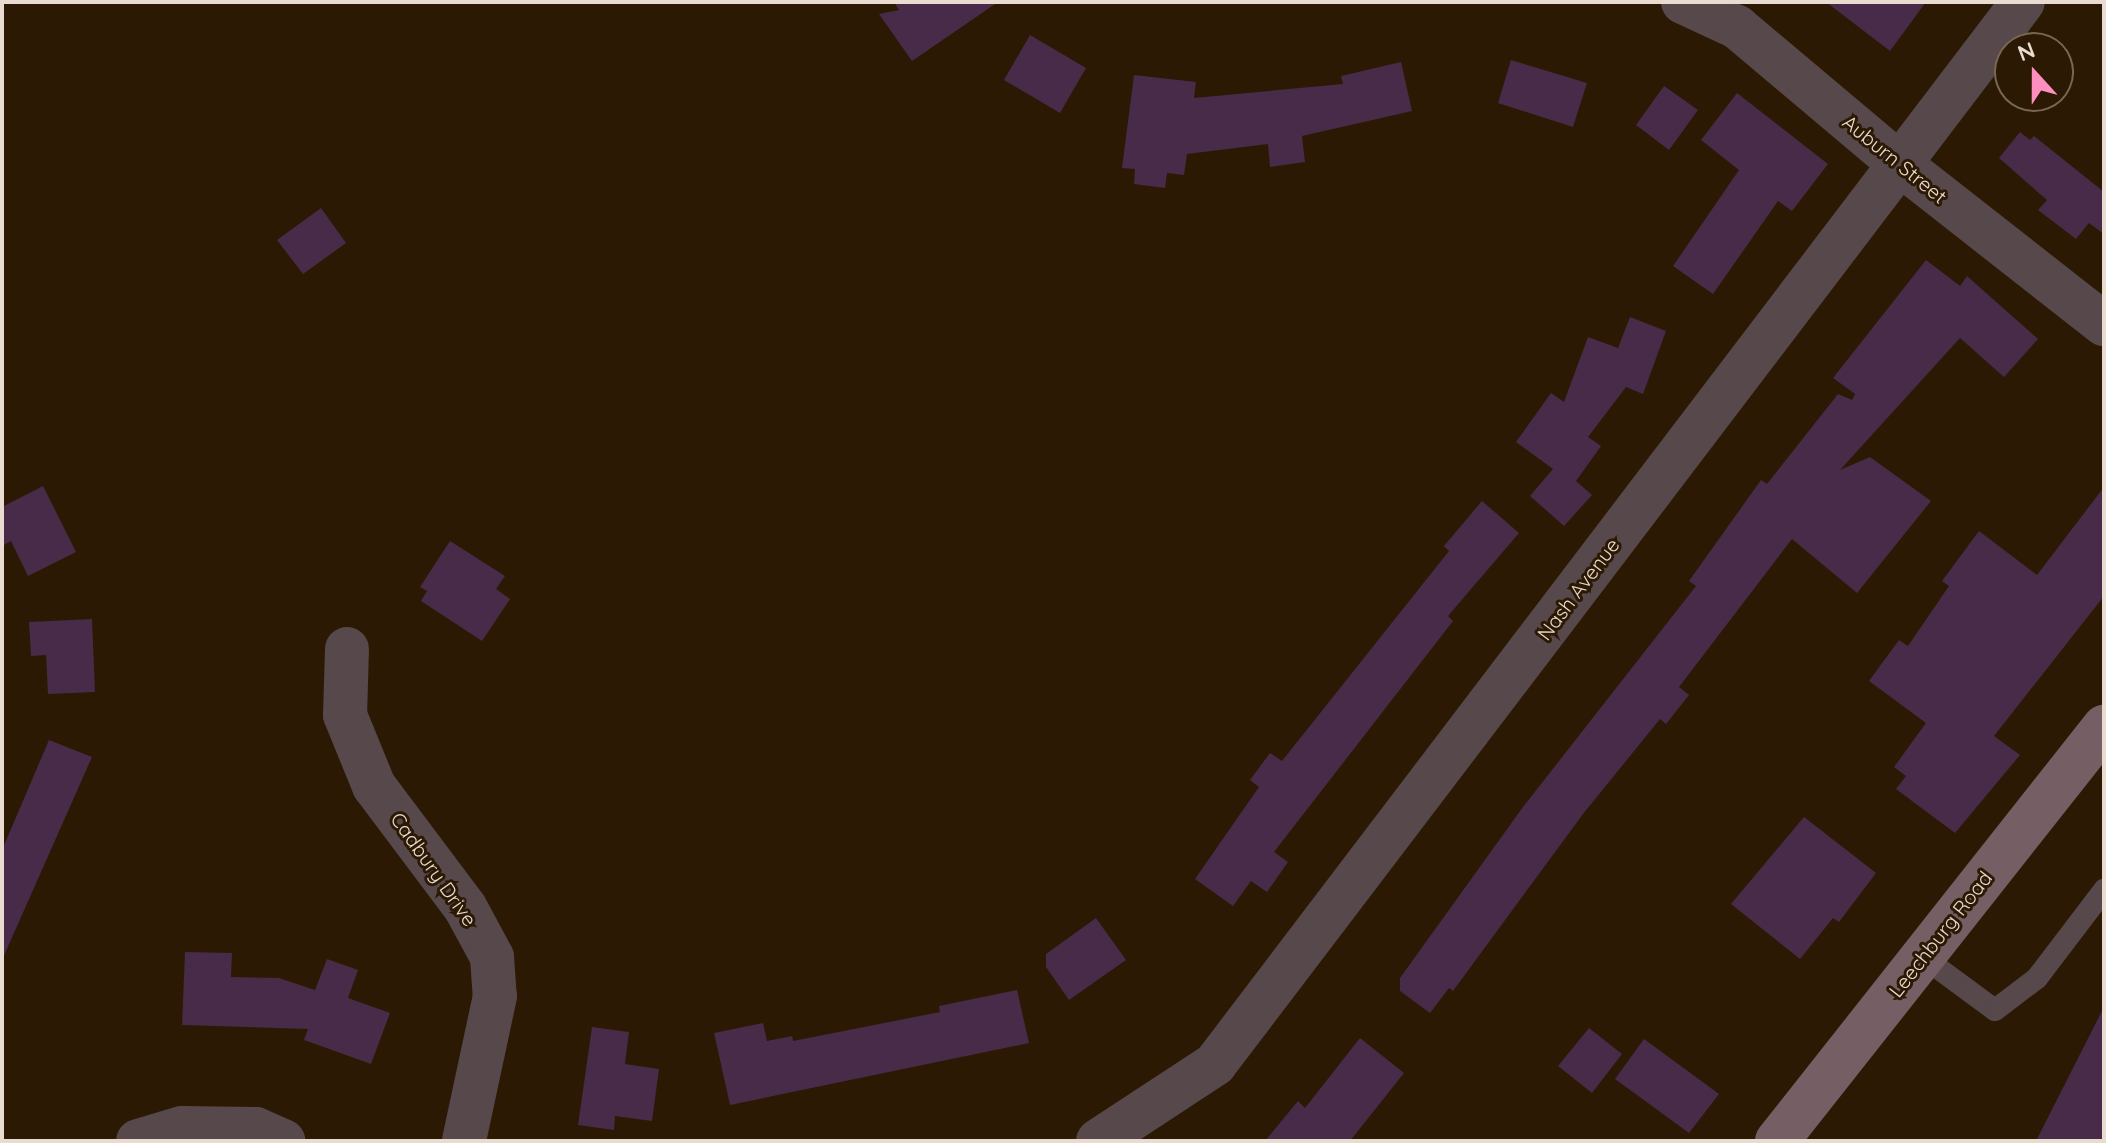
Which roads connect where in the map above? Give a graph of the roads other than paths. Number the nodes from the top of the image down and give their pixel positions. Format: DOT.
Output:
graph roads {
  1 [pos="1683,2"];
  2 [pos="2023,2"];
  3 [pos="1901,165"];
  4 [pos="2104,324"];
  5 [pos="347,649"];
  6 [pos="2101,737"];
  7 [pos="2104,890"];
  8 [pos="1923,957"];
  9 [pos="138,1141"];
  10 [pos="283,1141"];
  11 [pos="464,1141"];
  12 [pos="1098,1141"];
  13 [pos="1777,1141"];
  1 -- 3 [label="street, Auburn Street"];
  2 -- 3 [label="street, Nash Avenue"];
  3 -- 4 [label="street, Auburn Street"];
  3 -- 12 [label="street, Nash Avenue"];
  5 -- 11 [label="street, Cadbury Drive"];
  6 -- 8 [label="street, Leechburg Road"];
  7 -- 8 [label="lane"];
  8 -- 13 [label="street, Leechburg Road"];
  9 -- 10 [label="street"];
}
